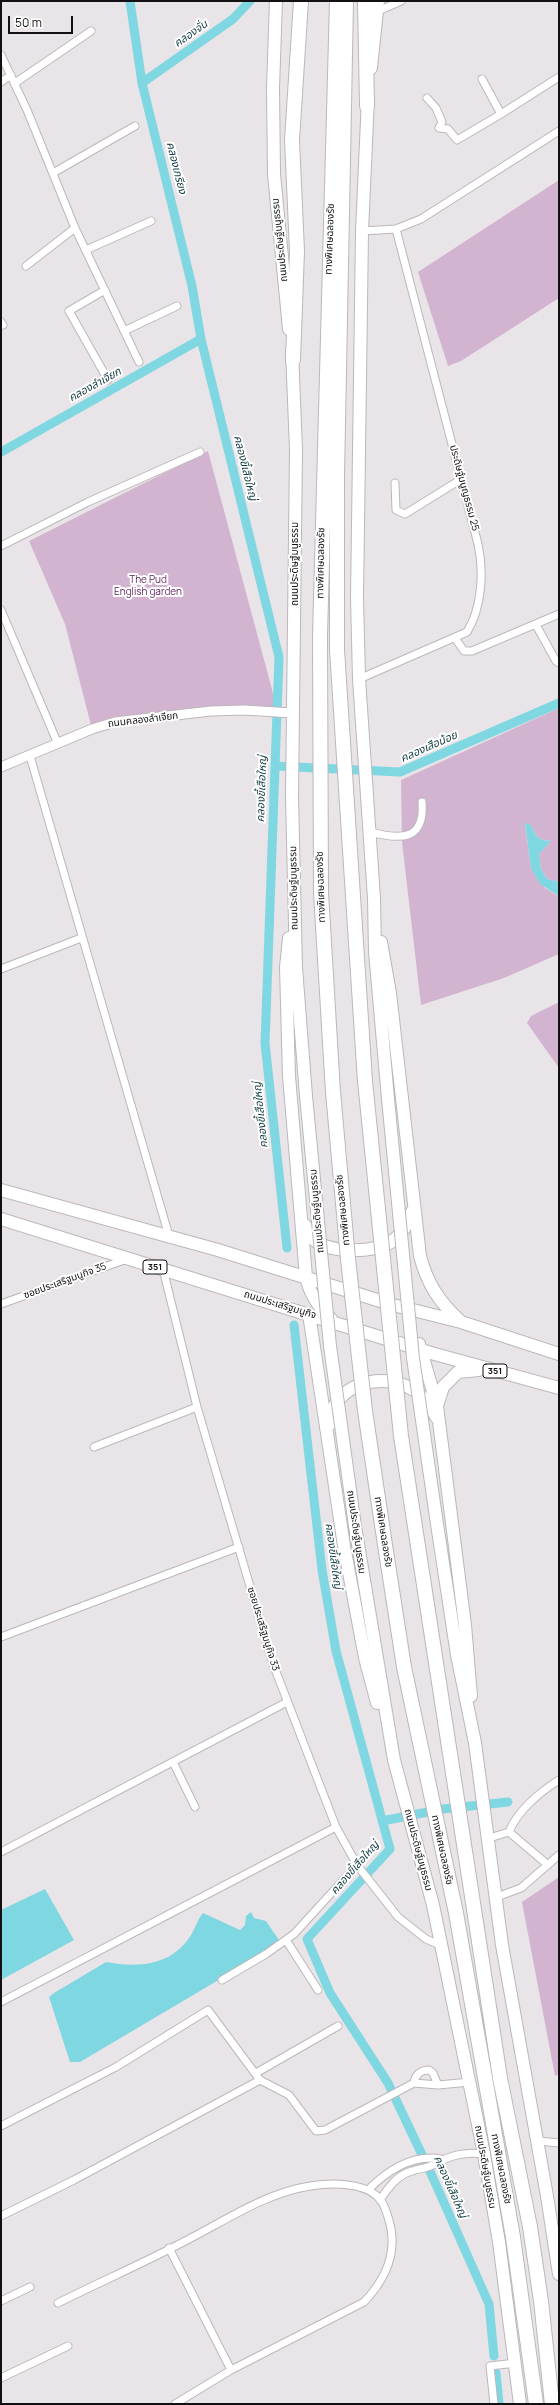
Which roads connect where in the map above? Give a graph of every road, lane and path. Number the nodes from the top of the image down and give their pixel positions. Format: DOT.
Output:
graph roads {
  1 [pos="276,1"];
  2 [pos="301,1"];
  3 [pos="336,1"];
  4 [pos="346,1"];
  5 [pos="365,1"];
  6 [pos="401,1"];
  7 [pos="378,6"];
  8 [pos="91,30"];
  9 [pos="1,55"];
  10 [pos="11,75"];
  11 [pos="559,77"];
  12 [pos="482,79"];
  13 [pos="1,82"];
  14 [pos="15,83"];
  15 [pos="427,98"];
  16 [pos="367,106"];
  17 [pos="501,114"];
  18 [pos="135,126"];
  19 [pos="559,132"];
  20 [pos="53,173"];
  21 [pos="151,221"];
  22 [pos="75,228"];
  23 [pos="396,229"];
  24 [pos="362,231"];
  25 [pos="86,250"];
  26 [pos="26,266"];
  27 [pos="105,290"];
  28 [pos="177,306"];
  29 [pos="124,331"];
  30 [pos="293,360"];
  31 [pos="139,362"];
  32 [pos="108,380"];
  33 [pos="200,452"];
  34 [pos="460,480"];
  35 [pos="395,483"];
  36 [pos="1,546"];
  37 [pos="1,610"];
  38 [pos="559,614"];
  39 [pos="536,625"];
  40 [pos="455,638"];
  41 [pos="559,663"];
  42 [pos="359,679"];
  43 [pos="288,713"];
  44 [pos="58,744"];
  45 [pos="30,756"];
  46 [pos="2,765"];
  47 [pos="422,802"];
  48 [pos="370,832"];
  49 [pos="294,879"];
  50 [pos="374,898"];
  51 [pos="81,938"];
  52 [pos="1,970"];
  53 [pos="1,1190"];
  54 [pos="413,1208"];
  55 [pos="1,1219"];
  56 [pos="303,1223"];
  57 [pos="169,1236"];
  58 [pos="129,1258"];
  59 [pos="163,1269"];
  60 [pos="306,1277"];
  61 [pos="1,1304"];
  62 [pos="393,1305"];
  63 [pos="309,1314"];
  64 [pos="461,1322"];
  65 [pos="336,1324"];
  66 [pos="421,1349"];
  67 [pos="559,1354"];
  68 [pos="494,1371"];
  69 [pos="559,1388"];
  70 [pos="437,1406"];
  71 [pos="197,1407"];
  72 [pos="438,1420"];
  73 [pos="329,1439"];
  74 [pos="94,1446"];
  75 [pos="239,1547"];
  76 [pos="1,1637"];
  77 [pos="287,1702"];
  78 [pos="475,1743"];
  79 [pos="394,1760"];
  80 [pos="173,1762"];
  81 [pos="559,1780"];
  82 [pos="196,1807"];
  83 [pos="336,1827"];
  84 [pos="509,1832"];
  85 [pos="486,1839"];
  86 [pos="1,1852"];
  87 [pos="559,1855"];
  88 [pos="357,1865"];
  89 [pos="548,1865"];
  90 [pos="494,1898"];
  91 [pos="286,1940"];
  92 [pos="442,1946"];
  93 [pos="222,1980"];
  94 [pos="318,1990"];
  95 [pos="1,2002"];
  96 [pos="338,2026"];
  97 [pos="258,2076"];
  98 [pos="470,2082"];
  99 [pos="414,2083"];
  100 [pos="438,2085"];
  101 [pos="1,2126"];
  102 [pos="538,2141"];
  103 [pos="559,2143"];
  104 [pos="484,2154"];
  105 [pos="441,2159"];
  106 [pos="368,2190"];
  107 [pos="380,2200"];
  108 [pos="1,2216"];
  109 [pos="169,2248"];
  110 [pos="559,2274"];
  111 [pos="30,2287"];
  112 [pos="1,2302"];
  113 [pos="58,2303"];
  114 [pos="68,2346"];
  115 [pos="516,2363"];
  116 [pos="231,2370"];
  117 [pos="1,2378"];
  118 [pos="175,2404"];
  119 [pos="494,2404"];
  120 [pos="520,2404"];
  121 [pos="536,2404"];
  122 [pos="552,2404"];
  1 -- 30 [label="main road, ถนนประดิษฐ์มนูธรรม"];
  2 -- 30 [label="highway"];
  3 -- 121 [label="highway, ทางพิเศษฉลองรัช, bridge"];
  4 -- 122 [label="highway, ทางพิเศษฉลองรัช, bridge"];
  5 -- 16 [label="highway"];
  6 -- 7 [label="street"];
  7 -- 16 [label="main road"];
  8 -- 14 [label="street"];
  9 -- 10 [label="street"];
  10 -- 13 [label="street"];
  10 -- 14 [label="street"];
  11 -- 17 [label="street"];
  12 -- 17 [label="street"];
  14 -- 20 [label="street"];
  15 -- 17 [label="street"];
  16 -- 24 [label="main road"];
  18 -- 20 [label="street"];
  19 -- 23 [label="street"];
  20 -- 22 [label="street"];
  21 -- 25 [label="street"];
  22 -- 25 [label="street"];
  22 -- 26 [label="street"];
  23 -- 24 [label="street"];
  23 -- 34 [label="street, ประดิษฐ์มนูญธรรม 25"];
  24 -- 42 [label="main road"];
  25 -- 27 [label="street"];
  27 -- 29 [label="street"];
  27 -- 32 [label="street"];
  28 -- 29 [label="street"];
  29 -- 31 [label="street"];
  30 -- 43 [label="main road, ถนนประดิษฐ์มนูธรรม"];
  33 -- 36 [label="street"];
  34 -- 35 [label="street"];
  34 -- 40 [label="street, ประดิษฐ์มนูญธรรม 25"];
  37 -- 44 [label="street"];
  38 -- 39 [label="street"];
  39 -- 40 [label="street"];
  39 -- 41 [label="street"];
  40 -- 42 [label="street, ประดิษฐ์มนูญธรรม 25"];
  42 -- 48 [label="main road"];
  43 -- 44 [label="street, ถนนคลองลำเจียก"];
  43 -- 49 [label="main road, ถนนประดิษฐ์มนูธรรม"];
  44 -- 45 [label="street, ถนนคลองลำเจียก"];
  45 -- 46 [label="street, ถนนคลองลำเจียก"];
  45 -- 51 [label="street"];
  47 -- 48 [label="street"];
  48 -- 50 [label="main road"];
  49 -- 56 [label="main road"];
  49 -- 79 [label="main road, ถนนประดิษฐ์มนูธรรม, bridge"];
  50 -- 54 [label="main road"];
  50 -- 78 [label="main road, bridge"];
  51 -- 52 [label="street"];
  51 -- 57 [label="street"];
  53 -- 57 [label="main road"];
  54 -- 56 [label="main road"];
  54 -- 64 [label="main road"];
  55 -- 58 [label="main road, ถนนประเสริฐมนูกิจ / 351"];
  56 -- 60 [label="main road"];
  57 -- 60 [label="main road"];
  58 -- 59 [label="main road, ถนนประเสริฐมนูกิจ / 351"];
  58 -- 61 [label="street, ซอยประเสริฐมนูกิจ 35"];
  59 -- 63 [label="main road, ถนนประเสริฐมนูกิจ / 351"];
  59 -- 71 [label="street, ซอยประเสริฐมนูกิจ 33"];
  60 -- 62 [label="main road"];
  60 -- 65 [label="main road"];
  62 -- 64 [label="main road"];
  62 -- 66 [label="main road"];
  63 -- 65 [label="main road, ถนนประเสริฐมนูกิจ / 351"];
  63 -- 73 [label="main road"];
  64 -- 67 [label="main road"];
  65 -- 66 [label="main road, ถนนประเสริฐมนูกิจ / 351"];
  66 -- 68 [label="main road, ถนนประเสริฐมนูกิจ / 351"];
  66 -- 70 [label="main road"];
  68 -- 69 [label="main road, ถนนประเสริฐมนูกิจ / 351"];
  68 -- 70 [label="main road"];
  70 -- 72 [label="main road"];
  71 -- 74 [label="street"];
  71 -- 75 [label="street, ซอยประเสริฐมนูกิจ 33"];
  72 -- 73 [label="main road"];
  72 -- 78 [label="main road"];
  73 -- 79 [label="main road"];
  75 -- 76 [label="street"];
  75 -- 77 [label="street, ซอยประเสริฐมนูกิจ 33"];
  77 -- 80 [label="street"];
  77 -- 83 [label="street, ซอยประเสริฐมนูกิจ 33"];
  78 -- 85 [label="main road"];
  79 -- 92 [label="main road, ถนนประดิษฐ์มนูธรรม"];
  80 -- 82 [label="street"];
  80 -- 86 [label="street"];
  81 -- 84 [label="street"];
  83 -- 88 [label="street, ซอยประเสริฐมนูกิจ 33"];
  83 -- 95 [label="street"];
  84 -- 85 [label="street"];
  84 -- 89 [label="street"];
  85 -- 90 [label="main road"];
  87 -- 89 [label="street"];
  88 -- 91 [label="street"];
  88 -- 92 [label="street, ซอยประเสริฐมนูกิจ 33"];
  89 -- 90 [label="street"];
  90 -- 102 [label="main road"];
  91 -- 93 [label="street"];
  91 -- 94 [label="street"];
  92 -- 98 [label="main road, ถนนประดิษฐ์มนูธรรม"];
  96 -- 97 [label="street"];
  97 -- 99 [label="street"];
  97 -- 101 [label="street"];
  97 -- 108 [label="street"];
  98 -- 100 [label="street"];
  98 -- 104 [label="main road, ถนนประดิษฐ์มนูธรรม"];
  99 -- 100 [label="street"];
  99 -- 100 [label="street"];
  102 -- 103 [label="street"];
  102 -- 110 [label="main road"];
  104 -- 105 [label="street"];
  104 -- 115 [label="main road, ถนนประดิษฐ์มนูธรรม"];
  105 -- 106 [label="street"];
  105 -- 107 [label="street"];
  106 -- 107 [label="street"];
  106 -- 109 [label="street"];
  107 -- 116 [label="street"];
  109 -- 113 [label="street"];
  109 -- 116 [label="street"];
  111 -- 112 [label="street"];
  114 -- 117 [label="street"];
  115 -- 119 [label="street"];
  115 -- 120 [label="main road, ถนนประดิษฐ์มนูธรรม"];
  116 -- 118 [label="street"];
}
